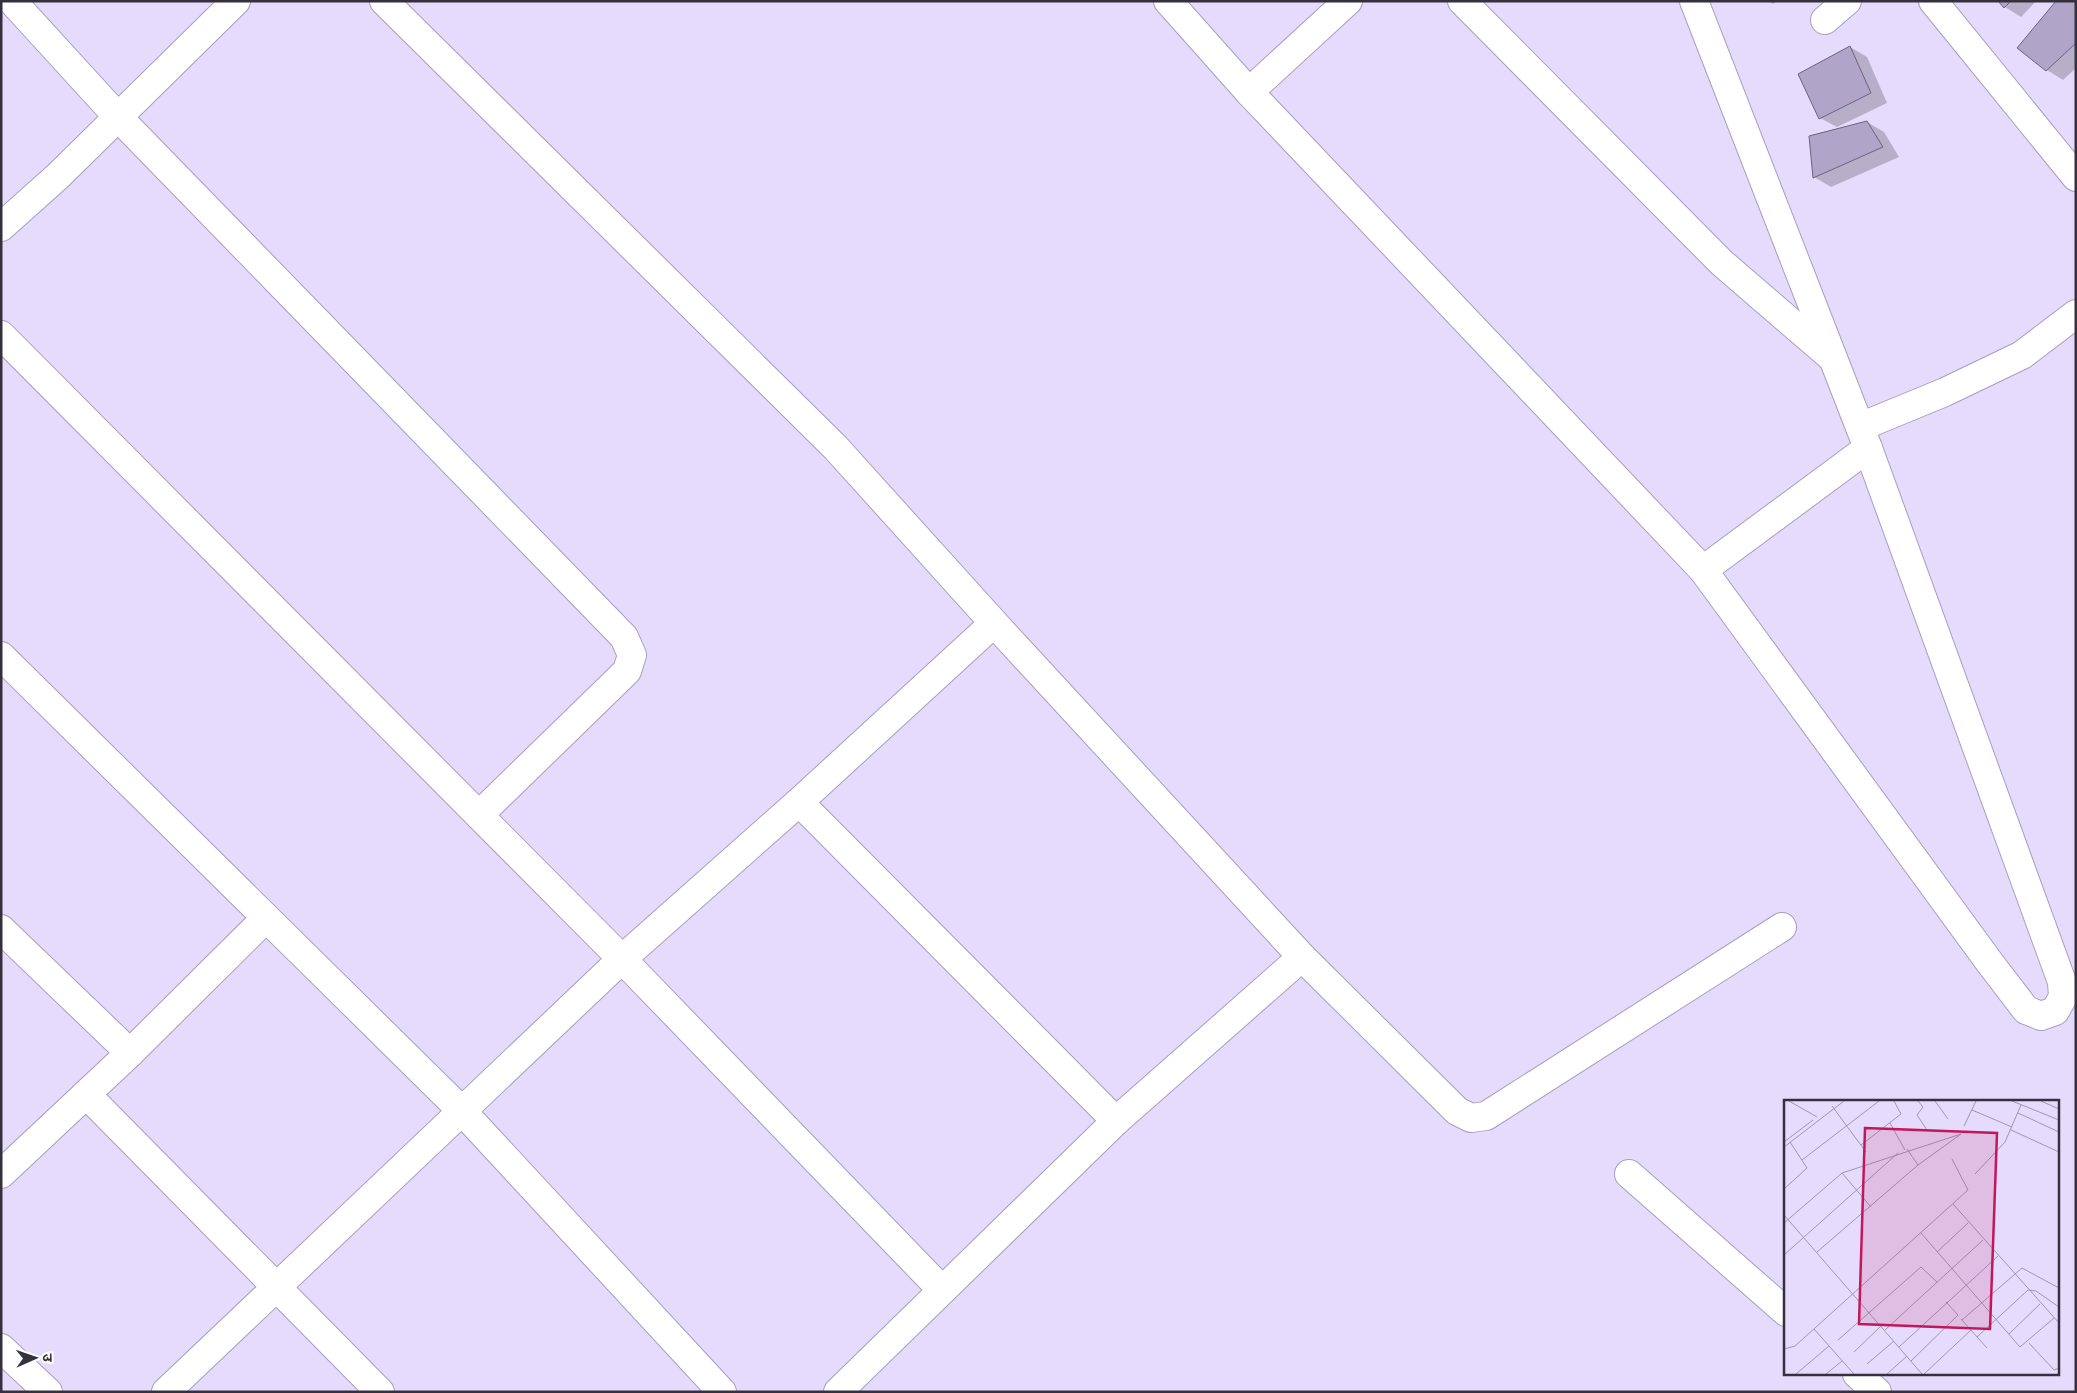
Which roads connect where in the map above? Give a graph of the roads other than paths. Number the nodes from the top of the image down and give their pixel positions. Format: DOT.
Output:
graph roads {
  1 [pos="12,1"];
  2 [pos="236,1"];
  3 [pos="384,1"];
  4 [pos="1168,1"];
  5 [pos="1348,1"];
  6 [pos="1462,1"];
  7 [pos="1694,1"];
  8 [pos="1847,1"];
  9 [pos="1933,1"];
  10 [pos="1825,20"];
  11 [pos="1249,92"];
  12 [pos="118,117"];
  13 [pos="2076,177"];
  14 [pos="1,227"];
  15 [pos="2076,314"];
  16 [pos="1,335"];
  17 [pos="1833,358"];
  18 [pos="1864,438"];
  19 [pos="1703,570"];
  20 [pos="994,623"];
  21 [pos="1,656"];
  22 [pos="799,802"];
  23 [pos="479,815"];
  24 [pos="266,918"];
  25 [pos="1782,927"];
  26 [pos="1,929"];
  27 [pos="1302,957"];
  28 [pos="622,959"];
  29 [pos="130,1053"];
  30 [pos="86,1094"];
  31 [pos="462,1112"];
  32 [pos="1116,1121"];
  33 [pos="1,1174"];
  34 [pos="1629,1174"];
  35 [pos="277,1286"];
  36 [pos="942,1290"];
  37 [pos="1784,1310"];
  38 [pos="1,1348"];
  39 [pos="1859,1376"];
  40 [pos="48,1392"];
  41 [pos="166,1392"];
  42 [pos="380,1392"];
  43 [pos="722,1392"];
  44 [pos="838,1392"];
  45 [pos="1877,1392"];
  1 -- 12 [label="street"];
  2 -- 12 [label="street"];
  3 -- 20 [label="street"];
  4 -- 11 [label="street"];
  5 -- 11 [label="street"];
  6 -- 17 [label="street"];
  7 -- 17 [label="street"];
  8 -- 10 [label="street"];
  9 -- 13 [label="street"];
  11 -- 19 [label="street"];
  12 -- 14 [label="street"];
  12 -- 23 [label="street"];
  15 -- 18 [label="street"];
  16 -- 23 [label="street"];
  17 -- 18 [label="street"];
  18 -- 19 [label="street"];
  18 -- 19 [label="street"];
  20 -- 22 [label="street"];
  20 -- 27 [label="street"];
  21 -- 24 [label="street"];
  22 -- 28 [label="street"];
  22 -- 32 [label="street"];
  23 -- 28 [label="street"];
  24 -- 29 [label="street"];
  24 -- 31 [label="street"];
  25 -- 27 [label="street"];
  26 -- 29 [label="street"];
  27 -- 32 [label="street"];
  28 -- 31 [label="street"];
  28 -- 36 [label="street"];
  29 -- 30 [label="street"];
  30 -- 33 [label="street"];
  30 -- 35 [label="street"];
  31 -- 35 [label="street"];
  31 -- 43 [label="street"];
  32 -- 36 [label="street"];
  34 -- 37 [label="street"];
  35 -- 41 [label="street"];
  35 -- 42 [label="street"];
  36 -- 44 [label="street"];
  38 -- 40 [label="street"];
  39 -- 45 [label="street"];
}
